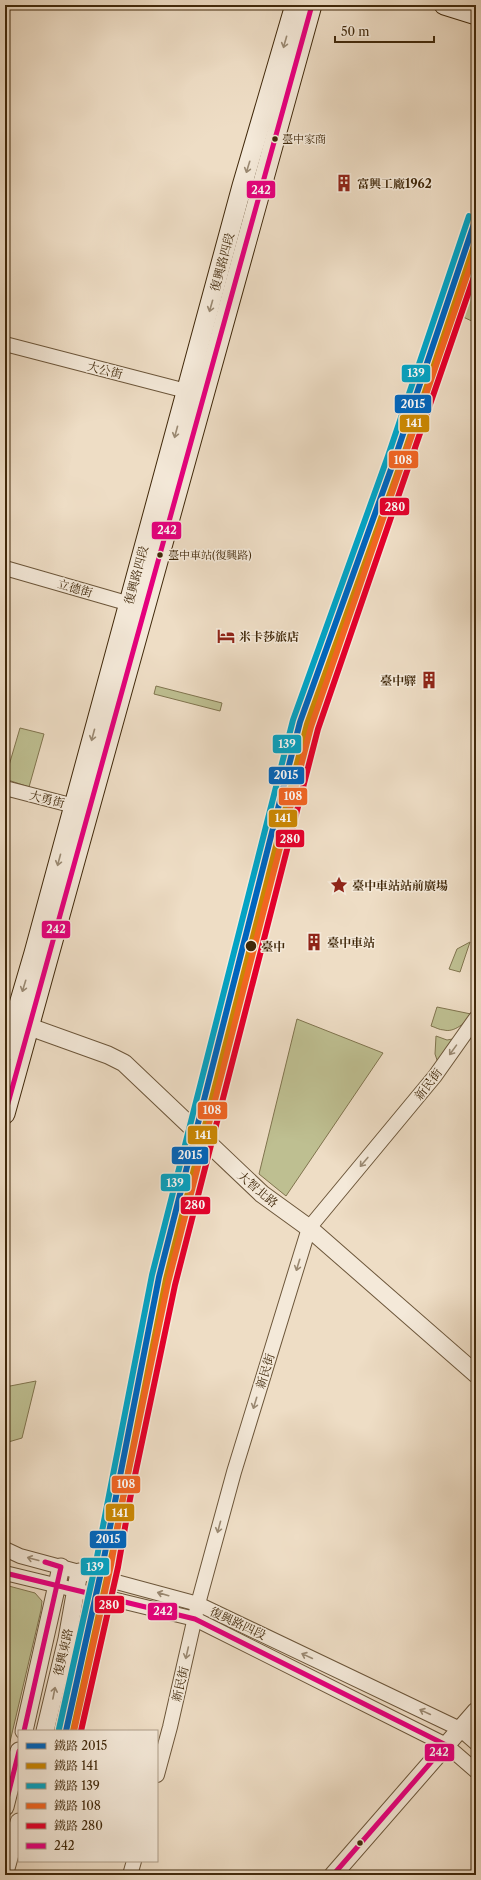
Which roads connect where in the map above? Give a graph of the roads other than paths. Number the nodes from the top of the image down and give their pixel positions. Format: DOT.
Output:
graph roads {
  1 [pos="295,5"];
  2 [pos="312,5"];
  3 [pos="444,5"];
  4 [pos="476,15"];
  5 [pos="5,344"];
  6 [pos="196,393"];
  7 [pos="5,568"];
  8 [pos="137,606"];
  9 [pos="5,788"];
  10 [pos="81,808"];
  11 [pos="476,1018"];
  12 [pos="16,1021"];
  13 [pos="5,1052"];
  14 [pos="5,1114"];
  15 [pos="309,1228"];
  16 [pos="476,1374"];
  17 [pos="5,1549"];
  18 [pos="61,1567"];
  19 [pos="5,1572"];
  20 [pos="79,1572"];
  21 [pos="57,1585"];
  22 [pos="75,1589"];
  23 [pos="198,1604"];
  24 [pos="196,1619"];
  25 [pos="476,1711"];
  26 [pos="460,1729"];
  27 [pos="24,1730"];
  28 [pos="45,1730"];
  29 [pos="476,1743"];
  30 [pos="446,1745"];
  31 [pos="18,1754"];
  32 [pos="158,1771"];
  33 [pos="476,1771"];
  34 [pos="7,1792"];
  35 [pos="5,1807"];
  36 [pos="18,1826"];
  37 [pos="134,1862"];
  38 [pos="6,1868"];
  39 [pos="130,1875"];
  40 [pos="333,1875"];
  1 -- 6 [label="main road, 復興路四段, one-way"];
  2 -- 6 [label="main road, 復興路四段"];
  3 -- 4 [label="main road"];
  5 -- 6 [label="street, 大公街"];
  6 -- 8 [label="main road, 復興路四段"];
  7 -- 8 [label="street, 立德街"];
  8 -- 10 [label="main road, 復興路四段"];
  9 -- 10 [label="street, 大勇街"];
  10 -- 12 [label="main road, 復興路四段"];
  11 -- 15 [label="street, 新民街, one-way"];
  12 -- 13 [label="main road, 復興路四段"];
  12 -- 14 [label="main road, 復興路四段"];
  12 -- 15 [label="street, 大智北路"];
  15 -- 16 [label="street, 大智北路"];
  15 -- 23 [label="street, 新民街, one-way"];
  18 -- 17 [label="street, 復興路四段, one-way"];
  18 -- 20 [label="street, 復興路四段"];
  18 -- 21 [label="street, 復興東路"];
  19 -- 21 [label="street, 復興路四段"];
  20 -- 22 [label="street, 復興東路"];
  23 -- 20 [label="street, 復興路四段, one-way"];
  21 -- 22 [label="street, 復興路四段"];
  21 -- 27 [label="street, 復興東路"];
  22 -- 24 [label="street, 復興路四段"];
  28 -- 22 [label="street, 復興東路, one-way"];
  23 -- 24 [label="street, 新民街"];
  26 -- 23 [label="street, 復興路四段, one-way"];
  24 -- 30 [label="street, 復興路四段"];
  24 -- 32 [label="street, 新民街, one-way"];
  25 -- 26 [label="street"];
  26 -- 29 [label="street, 復興路四段"];
  26 -- 30 [label="street"];
  30 -- 33 [label="street, 復興路四段"];
  30 -- 40 [label="street"];
  31 -- 34 [label="street"];
  34 -- 35 [label="street"];
  36 -- 38 [label="street"];
  37 -- 39 [label="street"];
}
